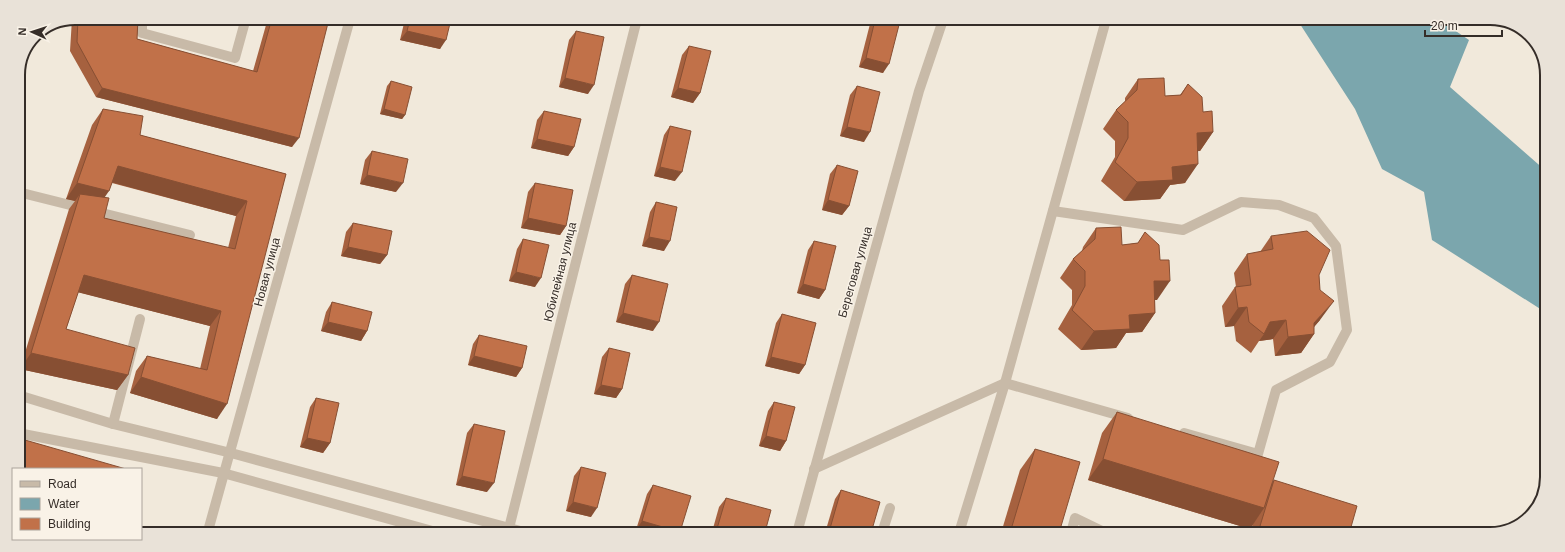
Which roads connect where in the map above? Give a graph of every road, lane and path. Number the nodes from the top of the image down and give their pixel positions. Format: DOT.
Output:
graph roads {
  1 [pos="142,25"];
  2 [pos="244,25"];
  3 [pos="348,25"];
  4 [pos="635,25"];
  5 [pos="941,25"];
  6 [pos="1105,25"];
  7 [pos="25,194"];
  8 [pos="1053,211"];
  9 [pos="190,235"];
  10 [pos="140,319"];
  11 [pos="1005,383"];
  12 [pos="25,398"];
  13 [pos="1136,420"];
  14 [pos="113,424"];
  15 [pos="1174,430"];
  16 [pos="25,434"];
  17 [pos="231,453"];
  18 [pos="814,469"];
  19 [pos="223,474"];
  20 [pos="890,508"];
  21 [pos="209,527"];
  22 [pos="418,527"];
  23 [pos="497,527"];
  24 [pos="509,527"];
  25 [pos="799,527"];
  26 [pos="884,527"];
  27 [pos="961,527"];
  28 [pos="1073,527"];
  29 [pos="1094,527"];
  1 -- 2 [label="street"];
  3 -- 17 [label="street, Новая улица"];
  4 -- 24 [label="street, Юбилейная улица"];
  5 -- 18 [label="street, Береговая улица"];
  6 -- 8 [label="street"];
  7 -- 9 [label="street"];
  8 -- 11 [label="street"];
  8 -- 15 [label="street"];
  10 -- 14 [label="street"];
  11 -- 13 [label="street"];
  11 -- 18 [label="street"];
  11 -- 27 [label="street"];
  12 -- 14 [label="street"];
  14 -- 17 [label="street"];
  16 -- 19 [label="street"];
  17 -- 19 [label="street, Новая улица"];
  17 -- 23 [label="street"];
  18 -- 25 [label="street, Береговая улица"];
  19 -- 21 [label="street, Новая улица"];
  19 -- 22 [label="street"];
  20 -- 26 [label="street"];
  28 -- 29 [label="street"];
}
